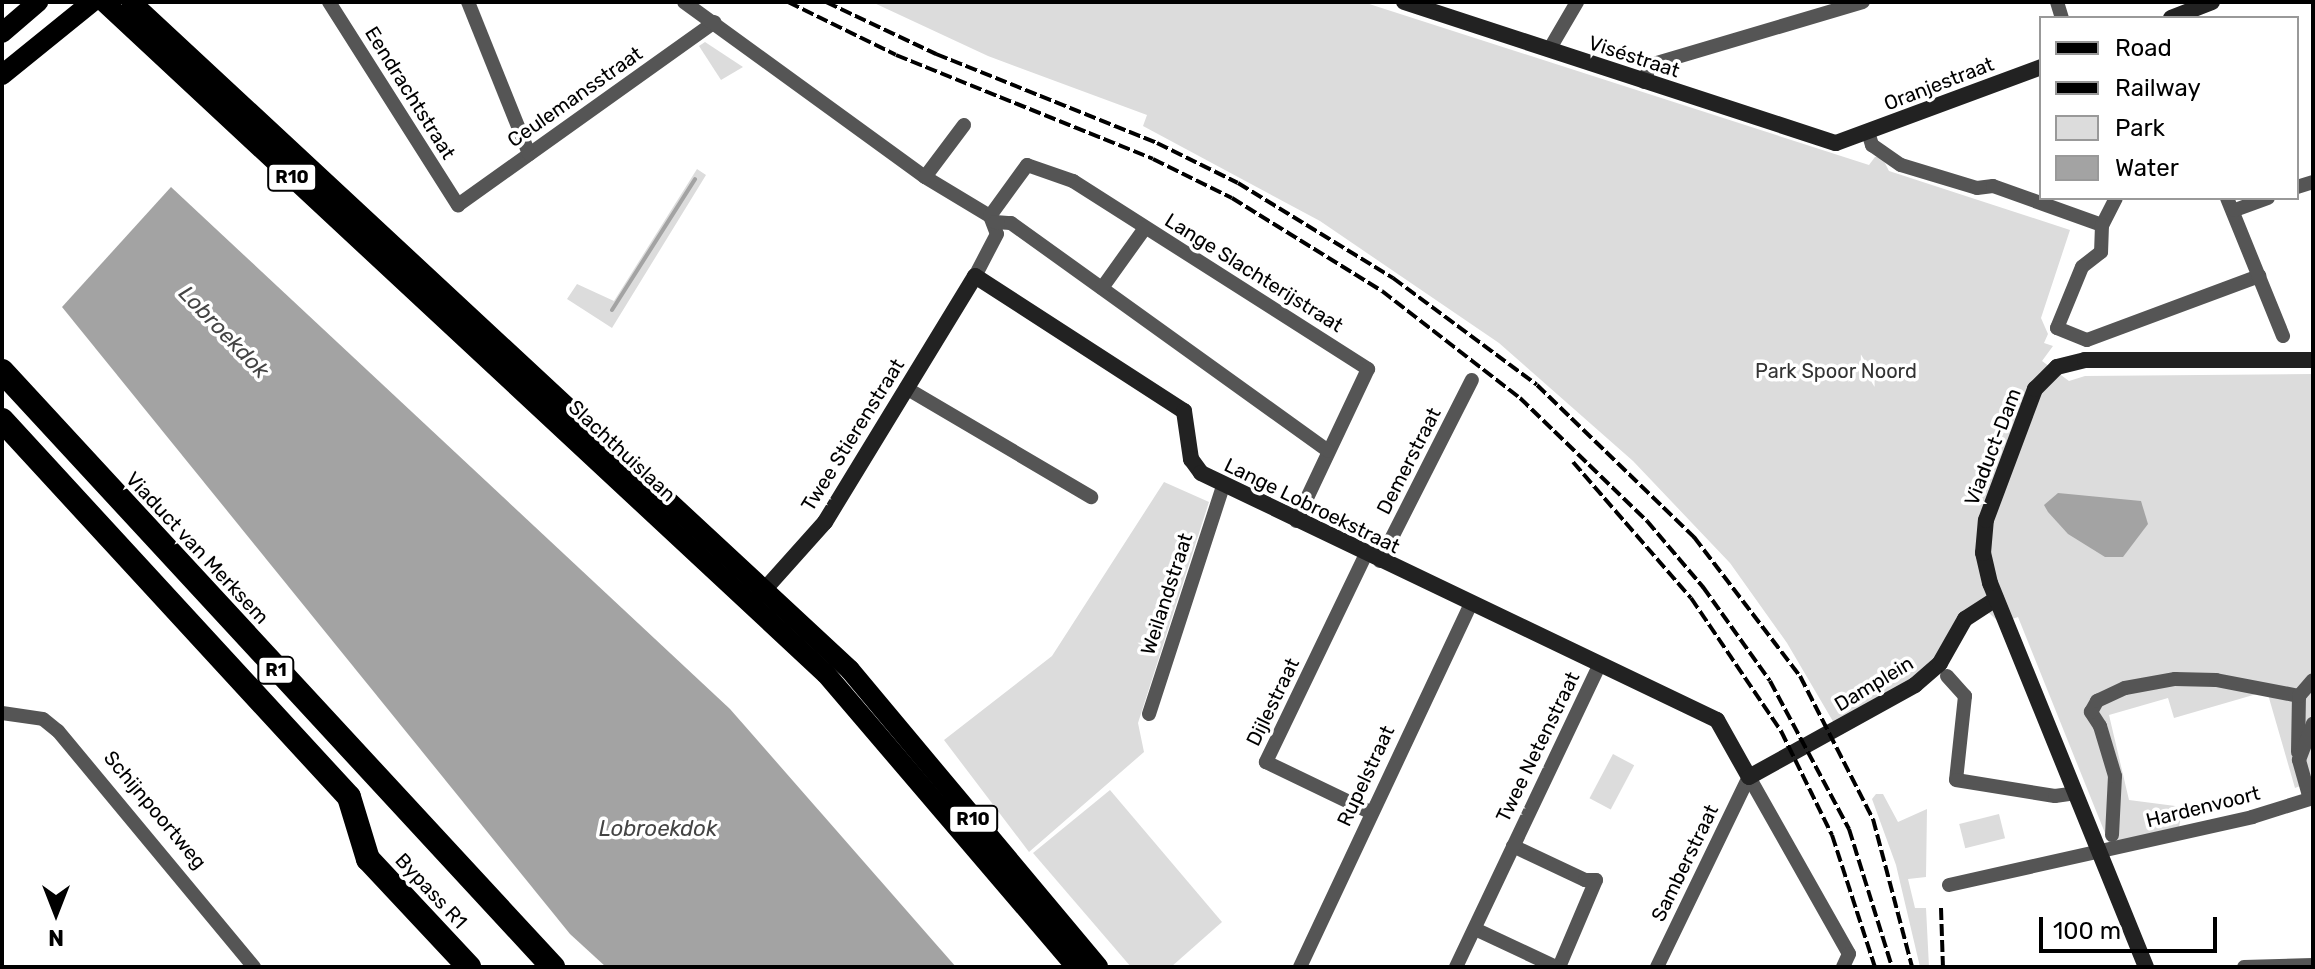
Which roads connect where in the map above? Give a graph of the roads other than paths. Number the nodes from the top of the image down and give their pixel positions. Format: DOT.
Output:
graph roads {
  1 [pos="92,2"];
  2 [pos="104,2"];
  3 [pos="131,2"];
  4 [pos="329,2"];
  5 [pos="468,2"];
  6 [pos="684,2"];
  7 [pos="1404,2"];
  8 [pos="1577,2"];
  9 [pos="1863,2"];
  10 [pos="33,5"];
  11 [pos="2204,9"];
  12 [pos="2178,16"];
  13 [pos="715,22"];
  14 [pos="2,33"];
  15 [pos="1549,50"];
  16 [pos="2039,68"];
  17 [pos="2,75"];
  18 [pos="1644,82"];
  19 [pos="964,125"];
  20 [pos="1859,134"];
  21 [pos="529,154"];
  22 [pos="925,177"];
  23 [pos="2115,200"];
  24 [pos="2256,200"];
  25 [pos="2231,204"];
  26 [pos="458,205"];
  27 [pos="993,219"];
  28 [pos="2102,225"];
  29 [pos="1145,228"];
  30 [pos="975,276"];
  31 [pos="2259,276"];
  32 [pos="1102,288"];
  33 [pos="2283,336"];
  34 [pos="2313,360"];
  35 [pos="2,371"];
  36 [pos="1472,380"];
  37 [pos="906,388"];
  38 [pos="2,420"];
  39 [pos="1328,451"];
  40 [pos="1223,486"];
  41 [pos="1091,497"];
  42 [pos="1296,521"];
  43 [pos="1373,558"];
  44 [pos="758,596"];
  45 [pos="1996,599"];
  46 [pos="1471,603"];
  47 [pos="1599,666"];
  48 [pos="1947,676"];
  49 [pos="2313,680"];
  50 [pos="2299,696"];
  51 [pos="2,713"];
  52 [pos="1149,714"];
  53 [pos="2313,724"];
  54 [pos="2299,760"];
  55 [pos="1749,777"];
  56 [pos="2076,793"];
  57 [pos="2311,798"];
  58 [pos="1370,812"];
  59 [pos="2109,844"];
  60 [pos="1513,846"];
  61 [pos="1949,885"];
  62 [pos="1475,929"];
  63 [pos="1846,960"];
  64 [pos="2313,965"];
  65 [pos="254,967"];
  66 [pos="469,967"];
  67 [pos="553,967"];
  68 [pos="1076,967"];
  69 [pos="1098,967"];
  70 [pos="1300,967"];
  71 [pos="1456,967"];
  72 [pos="1558,967"];
  73 [pos="1657,967"];
  74 [pos="2146,967"];
  75 [pos="2244,967"];
  1 -- 17 [label="main road"];
  2 -- 44 [label="main road, Slachthuislaan / R10"];
  3 -- 44 [label="main road, Slachthuislaan / R10"];
  4 -- 26 [label="street, Eendrachtstraat"];
  5 -- 21 [label="street"];
  6 -- 13 [label="street"];
  7 -- 15 [label="street, Viséstraat"];
  8 -- 15 [label="street"];
  9 -- 18 [label="street"];
  10 -- 14 [label="main road"];
  11 -- 12 [label="street"];
  13 -- 21 [label="street, Ceulemansstraat"];
  13 -- 22 [label="street"];
  15 -- 18 [label="street, Viséstraat"];
  16 -- 20 [label="street, Oranjestraat"];
  18 -- 20 [label="street, Viséstraat"];
  19 -- 22 [label="street"];
  20 -- 28 [label="street"];
  21 -- 26 [label="street, Ceulemansstraat"];
  22 -- 27 [label="street"];
  23 -- 28 [label="street"];
  24 -- 25 [label="street"];
  25 -- 31 [label="street"];
  27 -- 29 [label="street, Lange Slachterijstraat"];
  27 -- 30 [label="street"];
  27 -- 32 [label="street"];
  28 -- 31 [label="street"];
  29 -- 32 [label="street"];
  29 -- 39 [label="street, Lange Slachterijstraat"];
  30 -- 37 [label="street, Twee Stierenstraat"];
  30 -- 40 [label="street, Lange Lobroekstraat"];
  31 -- 33 [label="street"];
  32 -- 39 [label="street"];
  34 -- 45 [label="street, Viaduct-Dam"];
  35 -- 67 [label="highway, Viaduct van Merksem / R1"];
  36 -- 43 [label="street, Demerstraat"];
  37 -- 41 [label="street"];
  37 -- 44 [label="street, Twee Stierenstraat"];
  38 -- 66 [label="highway, Bypass R1 / R1"];
  39 -- 42 [label="street, Lange Slachterijstraat"];
  40 -- 42 [label="street, Lange Lobroekstraat"];
  40 -- 52 [label="street, Weilandstraat"];
  42 -- 43 [label="street, Lange Lobroekstraat"];
  43 -- 46 [label="street, Lange Lobroekstraat"];
  43 -- 58 [label="street, Dijlestraat"];
  44 -- 68 [label="main road, Slachthuislaan / R10"];
  44 -- 69 [label="main road, Slachthuislaan / R10"];
  45 -- 55 [label="street, Damplein"];
  45 -- 56 [label="street, Viaduct-Dam"];
  46 -- 47 [label="street, Lange Lobroekstraat"];
  46 -- 58 [label="street, Rupelstraat"];
  47 -- 55 [label="street, Lange Lobroekstraat"];
  47 -- 60 [label="street, Twee Netenstraat"];
  48 -- 56 [label="street, Damplein"];
  49 -- 50 [label="street"];
  50 -- 54 [label="street"];
  50 -- 59 [label="street"];
  51 -- 65 [label="street, Schijnpoortweg"];
  53 -- 54 [label="street"];
  54 -- 57 [label="street"];
  55 -- 63 [label="street, Lange Lobroekstraat"];
  55 -- 73 [label="street, Samberstraat"];
  56 -- 59 [label="street, Viaduct-Dam"];
  57 -- 59 [label="street, Hardenvoort"];
  58 -- 70 [label="street, Rupelstraat"];
  59 -- 61 [label="street"];
  59 -- 74 [label="street, Viaduct-Dam"];
  60 -- 62 [label="street, Twee Netenstraat"];
  60 -- 72 [label="street, Twee Netenstraat"];
  62 -- 71 [label="street, Twee Netenstraat"];
  62 -- 72 [label="street"];
  64 -- 75 [label="street"];
}
